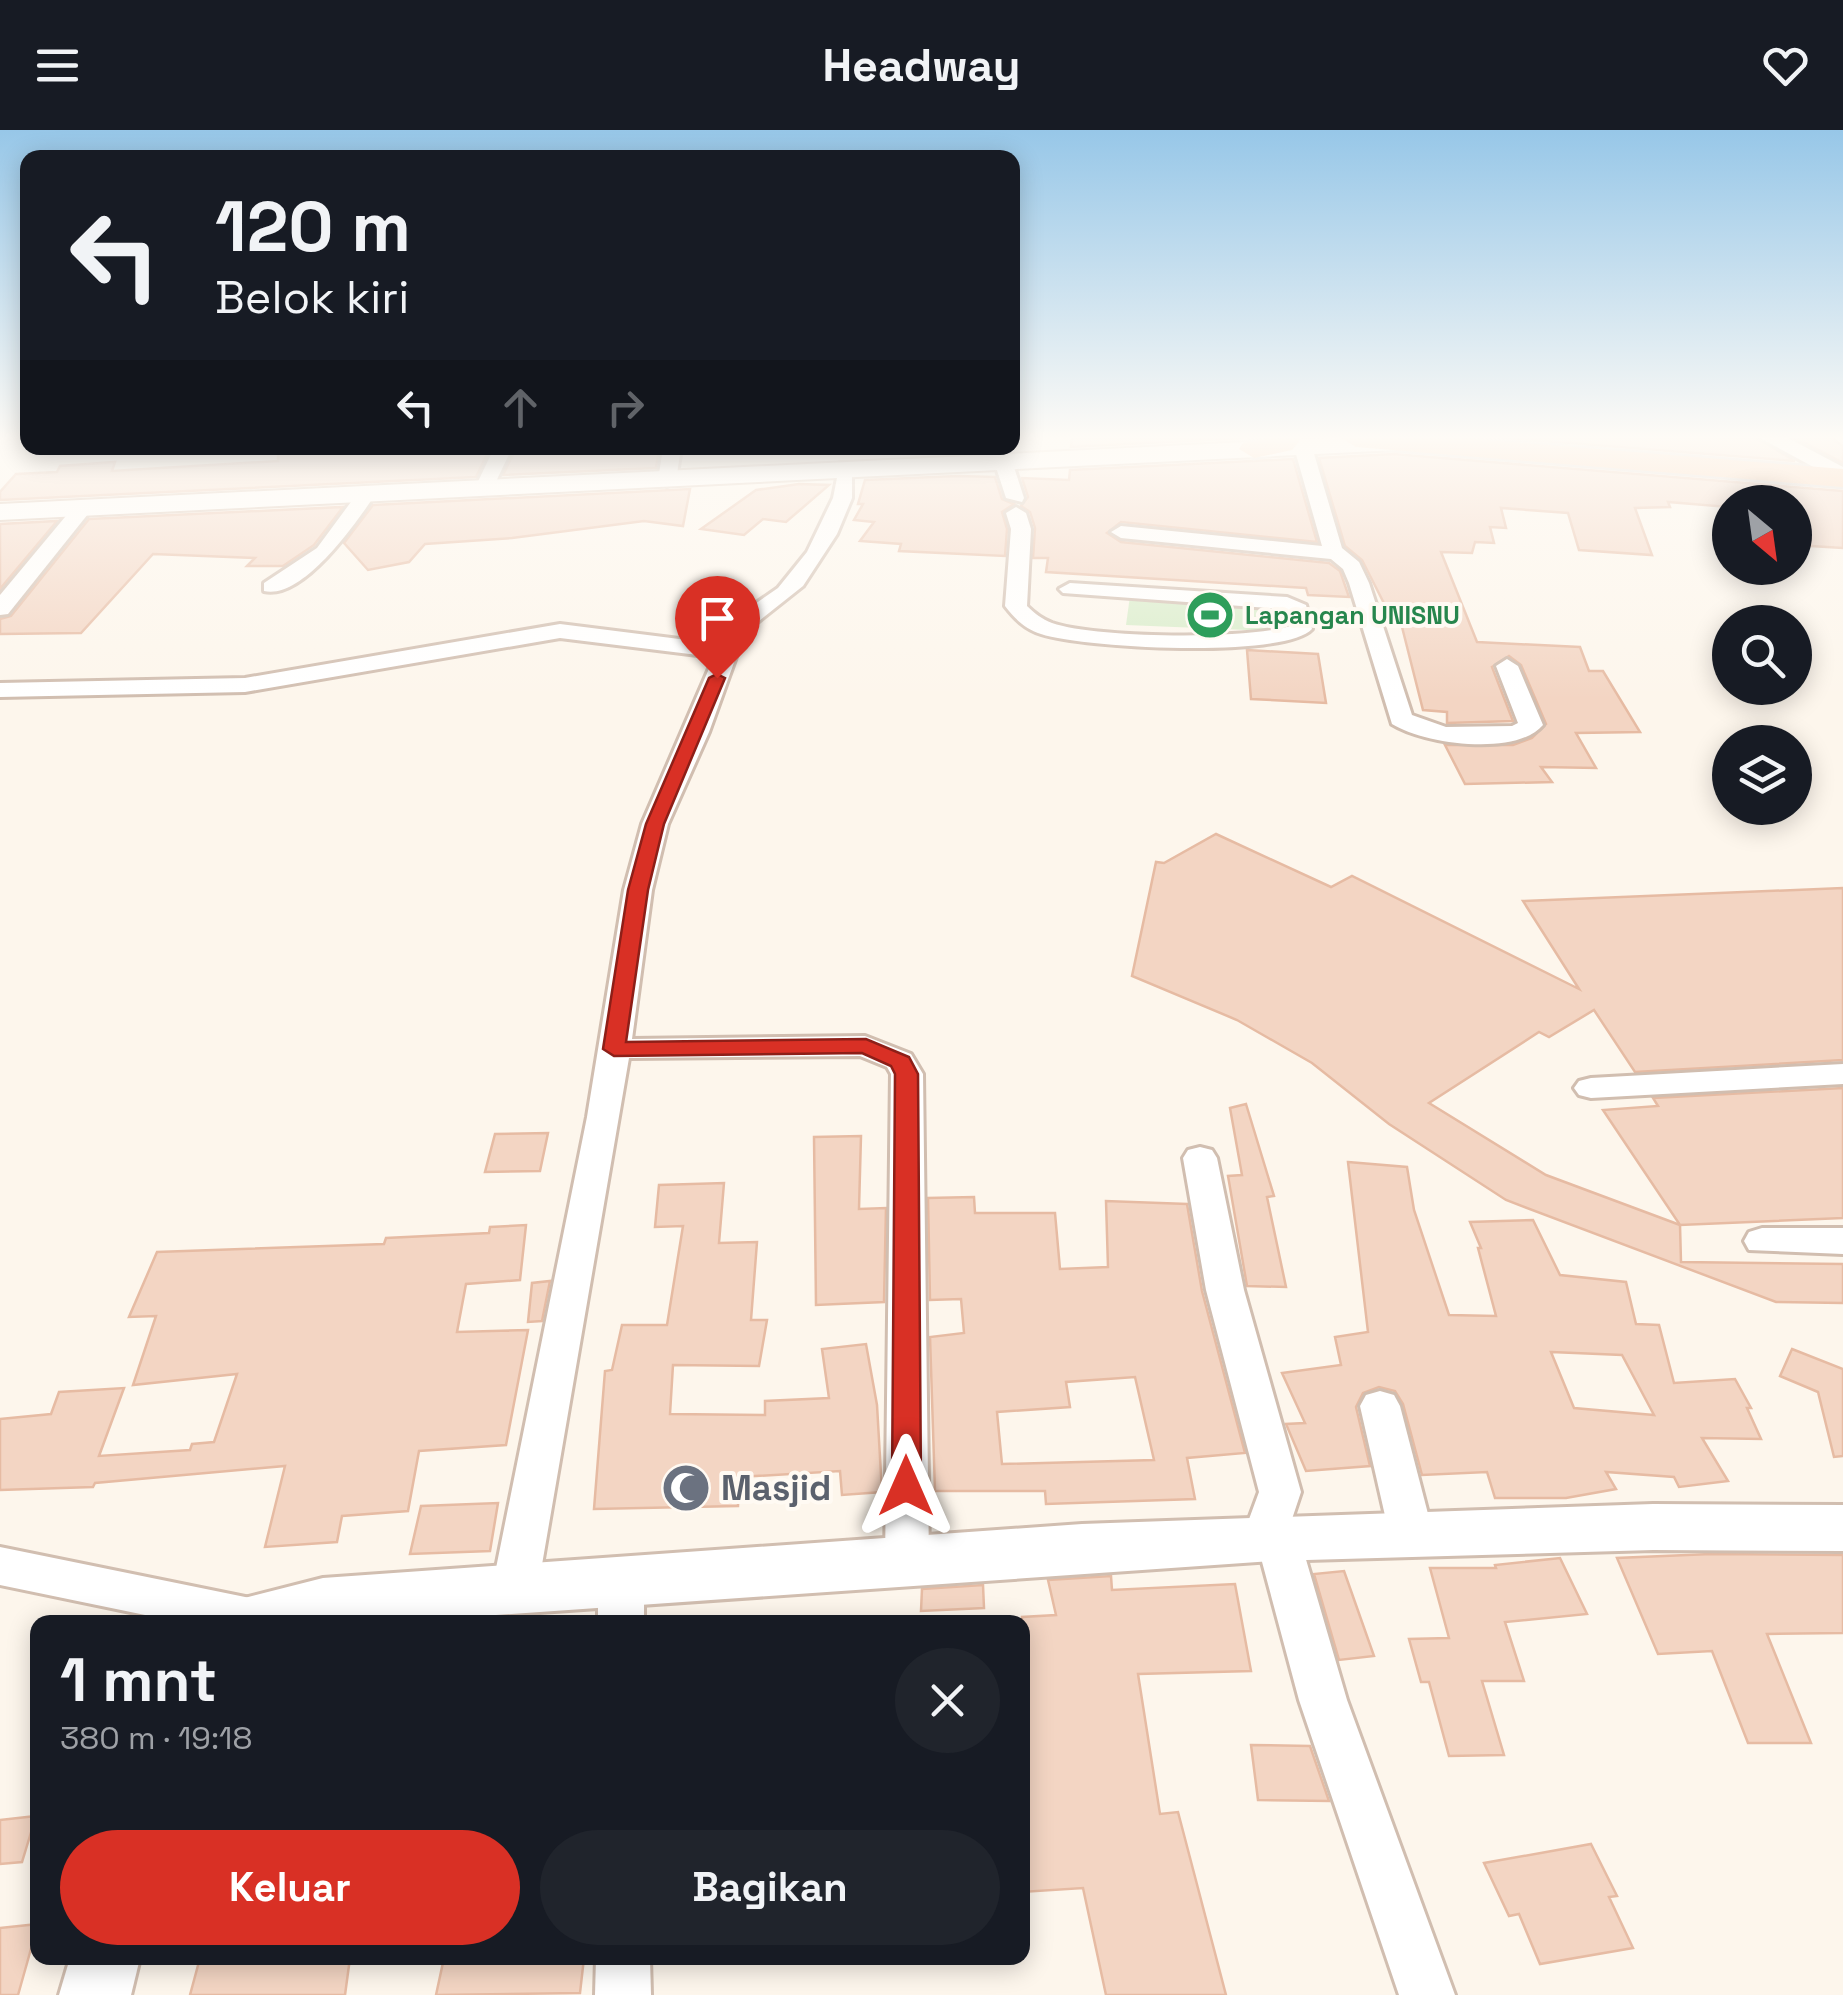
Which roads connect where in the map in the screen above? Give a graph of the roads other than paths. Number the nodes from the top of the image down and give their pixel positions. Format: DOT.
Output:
graph roads {
  1 [pos="69,525"];
  2 [pos="344,525"];
  3 [pos="832,525"];
  4 [pos="1020,525"];
  5 [pos="1326,525"];
  6 [pos="1121,532"];
  7 [pos="1337,554"];
  8 [pos="271,587"];
  9 [pos="1070,588"];
  10 [pos="0,609"];
  11 [pos="727,652"];
  12 [pos="1507,666"];
  13 [pos="0,690"];
  14 [pos="614,1049"];
  15 [pos="1843,1074"];
  16 [pos="1592,1088"];
  17 [pos="1200,1158"];
  18 [pos="1843,1241"];
  19 [pos="1762,1242"];
  20 [pos="1380,1406"];
  21 [pos="1843,1528"];
  22 [pos="1411,1533"];
  23 [pos="1270,1540"];
  24 [pos="906,1562"];
  25 [pos="0,1566"];
  26 [pos="515,1588"];
  27 [pos="621,1601"];
  28 [pos="223,1615"];
  29 [pos="269,1615"];
  30 [pos="103,1965"];
  31 [pos="622,1965"];
  32 [pos="95,1995"];
  33 [pos="623,1995"];
  34 [pos="1427,1995"];
  1 -- 10 [label="street"];
  2 -- 8 [label="street"];
  3 -- 11 [label="street"];
  4 -- 9 [label="street"];
  5 -- 7 [label="street"];
  6 -- 7 [label="street"];
  7 -- 12 [label="street"];
  11 -- 13 [label="street"];
  11 -- 14 [label="street"];
  14 -- 24 [label="street"];
  14 -- 26 [label="street"];
  15 -- 16 [label="street"];
  17 -- 23 [label="street"];
  18 -- 19 [label="street"];
  20 -- 22 [label="street"];
  21 -- 22 [label="street"];
  22 -- 23 [label="street"];
  23 -- 24 [label="street"];
  23 -- 34 [label="street"];
  24 -- 27 [label="street"];
  25 -- 28 [label="street"];
  26 -- 27 [label="street"];
  26 -- 29 [label="street"];
  30 -- 32 [label="street"];
  31 -- 33 [label="street"];
}
